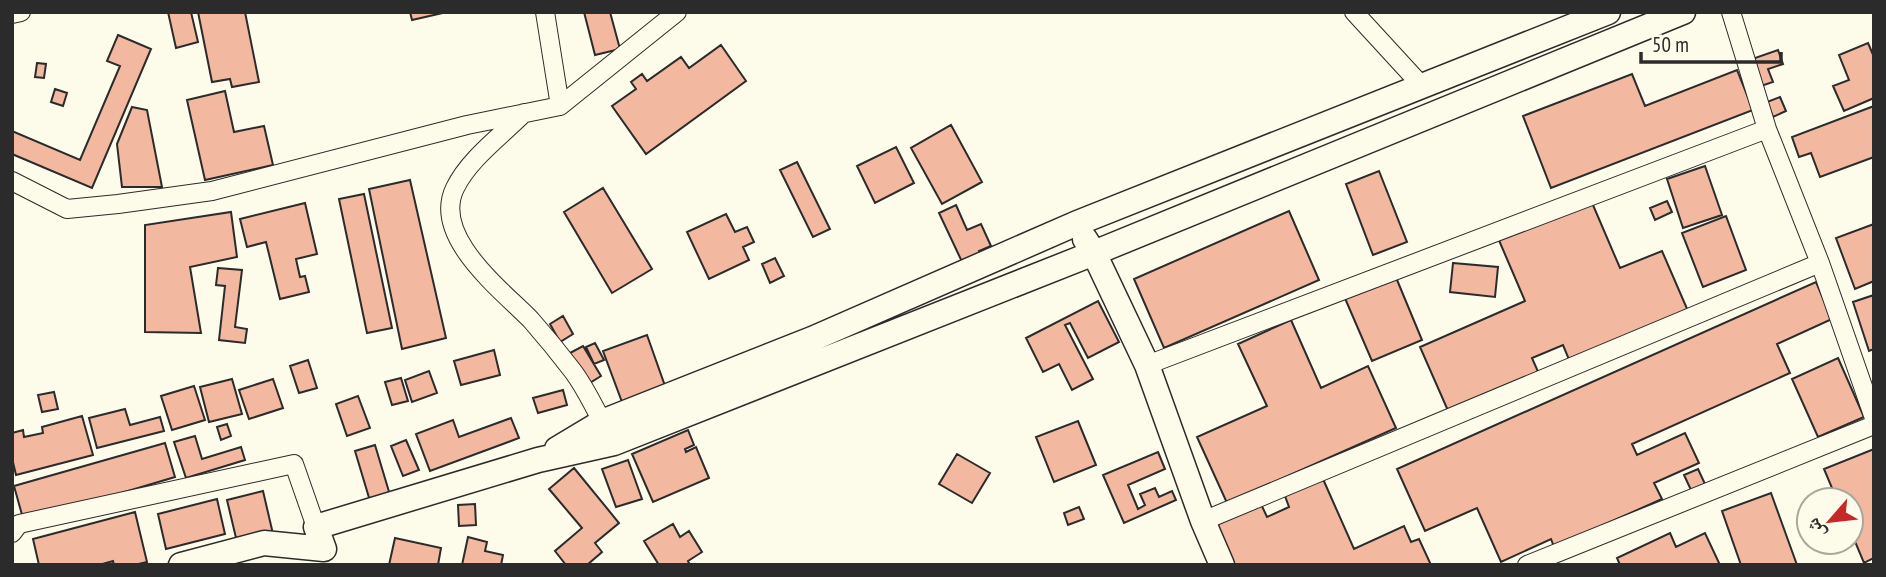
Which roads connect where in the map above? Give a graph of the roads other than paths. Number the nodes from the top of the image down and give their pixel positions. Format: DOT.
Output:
graph roads {
  1 [pos="21,12"];
  2 [pos="545,12"];
  3 [pos="677,12"];
  4 [pos="1354,12"];
  5 [pos="1608,12"];
  6 [pos="1683,12"];
  7 [pos="1731,12"];
  8 [pos="12,14"];
  9 [pos="1422,86"];
  10 [pos="561,106"];
  11 [pos="1438,112"];
  12 [pos="524,113"];
  13 [pos="1767,129"];
  14 [pos="12,180"];
  15 [pos="1075,224"];
  16 [pos="1094,253"];
  17 [pos="1820,263"];
  18 [pos="818,350"];
  19 [pos="1147,365"];
  20 [pos="1874,418"];
  21 [pos="1874,425"];
  22 [pos="608,432"];
  23 [pos="1203,521"];
  24 [pos="12,533"];
  25 [pos="322,547"];
  26 [pos="181,565"];
  27 [pos="1222,565"];
  28 [pos="1527,565"];
  1 -- 8 [label="street"];
  2 -- 10 [label="street"];
  3 -- 10 [label="street"];
  4 -- 9 [label="street"];
  5 -- 9 [label="main road"];
  6 -- 11 [label="main road"];
  7 -- 13 [label="street"];
  9 -- 11 [label="main road"];
  9 -- 15 [label="main road"];
  10 -- 12 [label="street"];
  11 -- 16 [label="main road"];
  12 -- 14 [label="street"];
  12 -- 22 [label="street"];
  13 -- 17 [label="street"];
  13 -- 19 [label="street"];
  15 -- 16 [label="main road"];
  15 -- 18 [label="main road"];
  16 -- 18 [label="main road"];
  16 -- 19 [label="main road"];
  17 -- 20 [label="street"];
  17 -- 23 [label="street"];
  18 -- 22 [label="main road"];
  19 -- 23 [label="main road"];
  21 -- 28 [label="street"];
  22 -- 25 [label="main road"];
  23 -- 27 [label="main road"];
  24 -- 25 [label="street"];
  25 -- 26 [label="main road"];
}
